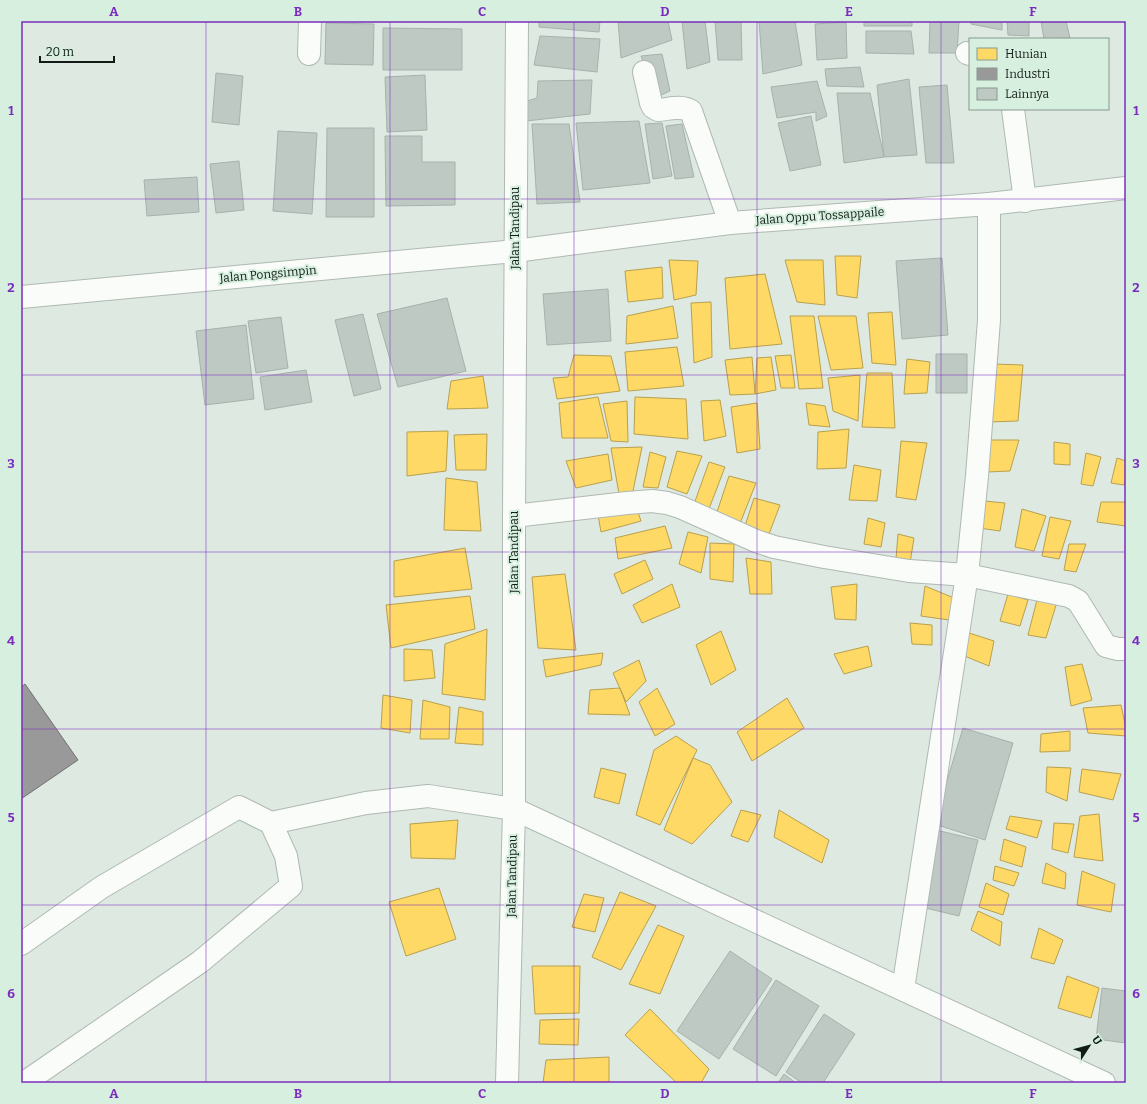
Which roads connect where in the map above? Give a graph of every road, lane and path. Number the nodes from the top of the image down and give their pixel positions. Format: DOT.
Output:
graph roads {
  1 [pos="310,21"];
  2 [pos="517,21"];
  3 [pos="309,54"];
  4 [pos="644,72"];
  5 [pos="1013,110"];
  6 [pos="1126,188"];
  7 [pos="1025,201"];
  8 [pos="989,204"];
  9 [pos="730,223"];
  10 [pos="515,251"];
  11 [pos="21,298"];
  12 [pos="514,516"];
  13 [pos="967,575"];
  14 [pos="1126,649"];
  15 [pos="514,809"];
  16 [pos="271,823"];
  17 [pos="21,944"];
  18 [pos="903,989"];
  19 [pos="24,1083"];
  20 [pos="507,1083"];
  21 [pos="1104,1083"];
  1 -- 3 [label="street"];
  2 -- 10 [label="street, Jalan Tandipau"];
  4 -- 9 [label="street"];
  5 -- 7 [label="street"];
  6 -- 7 [label="street, Jalan Oppu Tossappaile"];
  7 -- 8 [label="street, Jalan Oppu Tossappaile"];
  8 -- 9 [label="street, Jalan Oppu Tossappaile"];
  8 -- 13 [label="street"];
  9 -- 10 [label="street, Jalan Oppu Tossappaile"];
  10 -- 11 [label="street, Jalan Pongsimpin"];
  10 -- 12 [label="street, Jalan Tandipau"];
  12 -- 13 [label="street"];
  12 -- 15 [label="street, Jalan Tandipau"];
  13 -- 14 [label="street"];
  13 -- 18 [label="street"];
  15 -- 16 [label="street"];
  15 -- 18 [label="street"];
  15 -- 20 [label="street, Jalan Tandipau"];
  16 -- 17 [label="street"];
  16 -- 19 [label="street"];
  18 -- 21 [label="street"];
}
